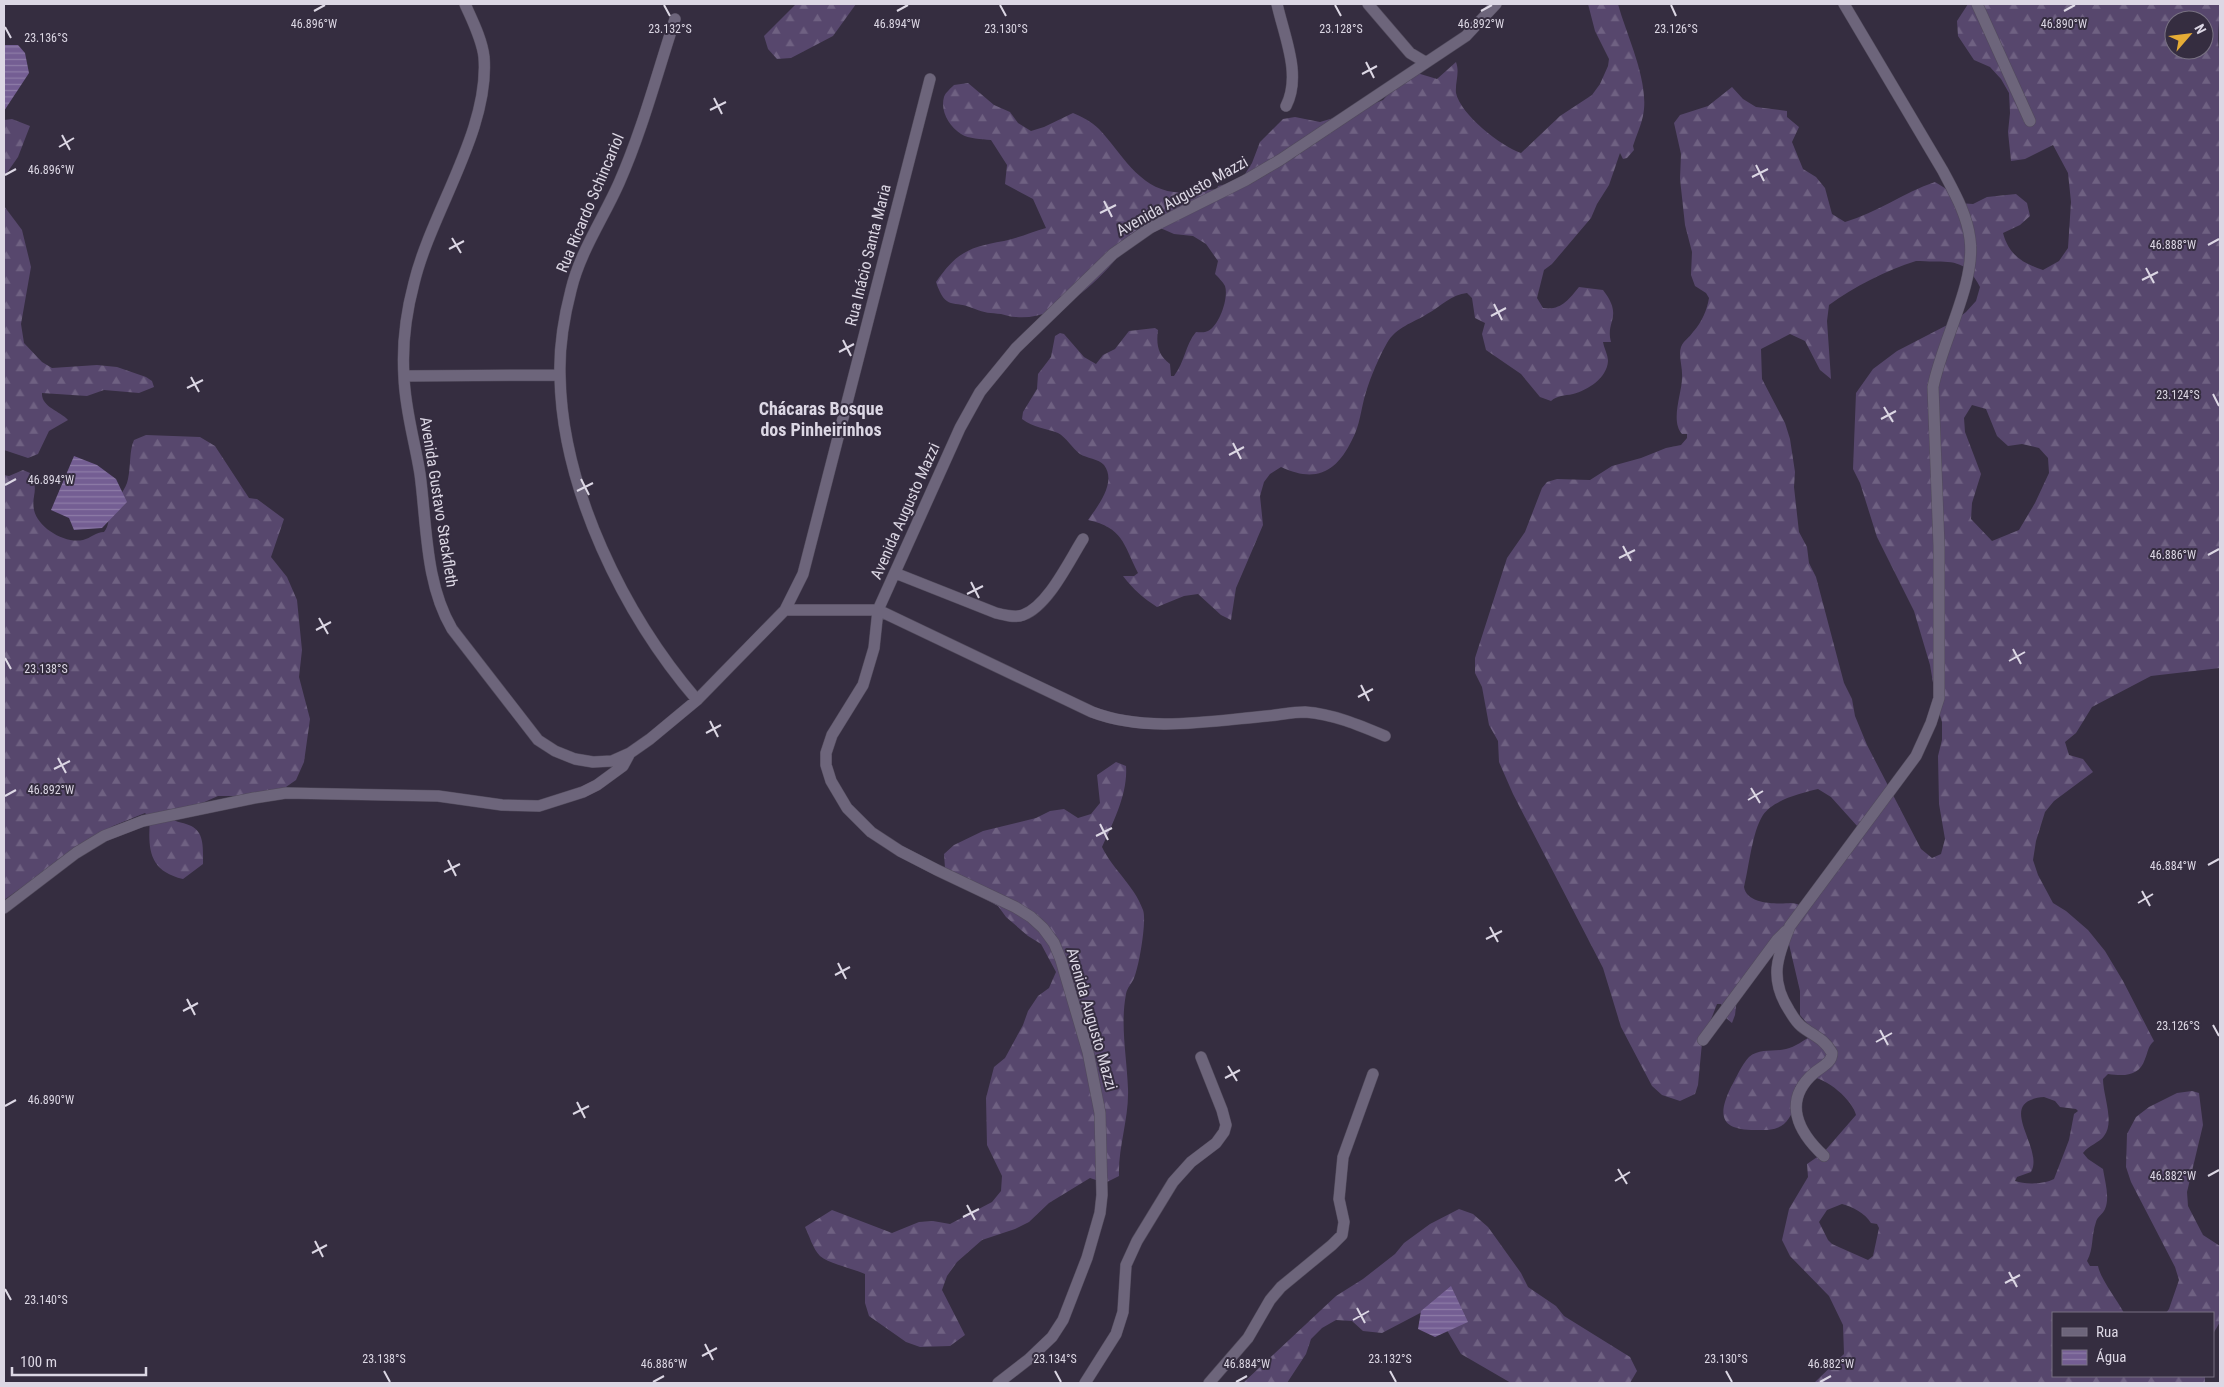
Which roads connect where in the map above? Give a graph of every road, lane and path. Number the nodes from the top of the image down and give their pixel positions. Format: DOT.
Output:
graph roads {
  1 [pos="465,4"];
  2 [pos="1276,4"];
  3 [pos="1368,4"];
  4 [pos="1489,4"];
  5 [pos="1496,4"];
  6 [pos="1844,4"];
  7 [pos="1977,4"];
  8 [pos="675,19"];
  9 [pos="1481,21"];
  10 [pos="1425,62"];
  11 [pos="930,79"];
  12 [pos="1286,106"];
  13 [pos="2030,121"];
  14 [pos="560,375"];
  15 [pos="404,376"];
  16 [pos="1084,539"];
  17 [pos="895,573"];
  18 [pos="785,610"];
  19 [pos="878,610"];
  20 [pos="697,700"];
  21 [pos="1385,736"];
  22 [pos="630,753"];
  23 [pos="4,908"];
  24 [pos="1790,926"];
  25 [pos="1703,1040"];
  26 [pos="1201,1057"];
  27 [pos="1373,1074"];
  28 [pos="1824,1156"];
  29 [pos="998,1383"];
  30 [pos="1085,1383"];
  31 [pos="1209,1383"];
  1 -- 15 [label="street, Avenida Gustavo Stackfleth"];
  2 -- 12 [label="street"];
  3 -- 10 [label="street"];
  4 -- 9 [label="street"];
  5 -- 9 [label="street, Avenida Augusto Mazzi"];
  6 -- 24 [label="street"];
  7 -- 13 [label="street"];
  8 -- 14 [label="street, Rua Ricardo Schincariol"];
  9 -- 10 [label="street, Avenida Augusto Mazzi"];
  10 -- 17 [label="street, Avenida Augusto Mazzi"];
  11 -- 18 [label="street, Rua Inácio Santa Maria"];
  14 -- 15 [label="street"];
  14 -- 20 [label="street, Rua Ricardo Schincariol"];
  15 -- 22 [label="street, Avenida Gustavo Stackfleth"];
  16 -- 17 [label="street"];
  17 -- 19 [label="street, Avenida Augusto Mazzi"];
  18 -- 19 [label="street"];
  18 -- 20 [label="street, Avenida Gustavo Stackfleth"];
  19 -- 21 [label="street"];
  19 -- 29 [label="street, Avenida Augusto Mazzi"];
  20 -- 22 [label="street, Avenida Gustavo Stackfleth"];
  22 -- 23 [label="street"];
  24 -- 25 [label="street"];
  24 -- 28 [label="street"];
  26 -- 30 [label="street"];
  27 -- 31 [label="street"];
}
